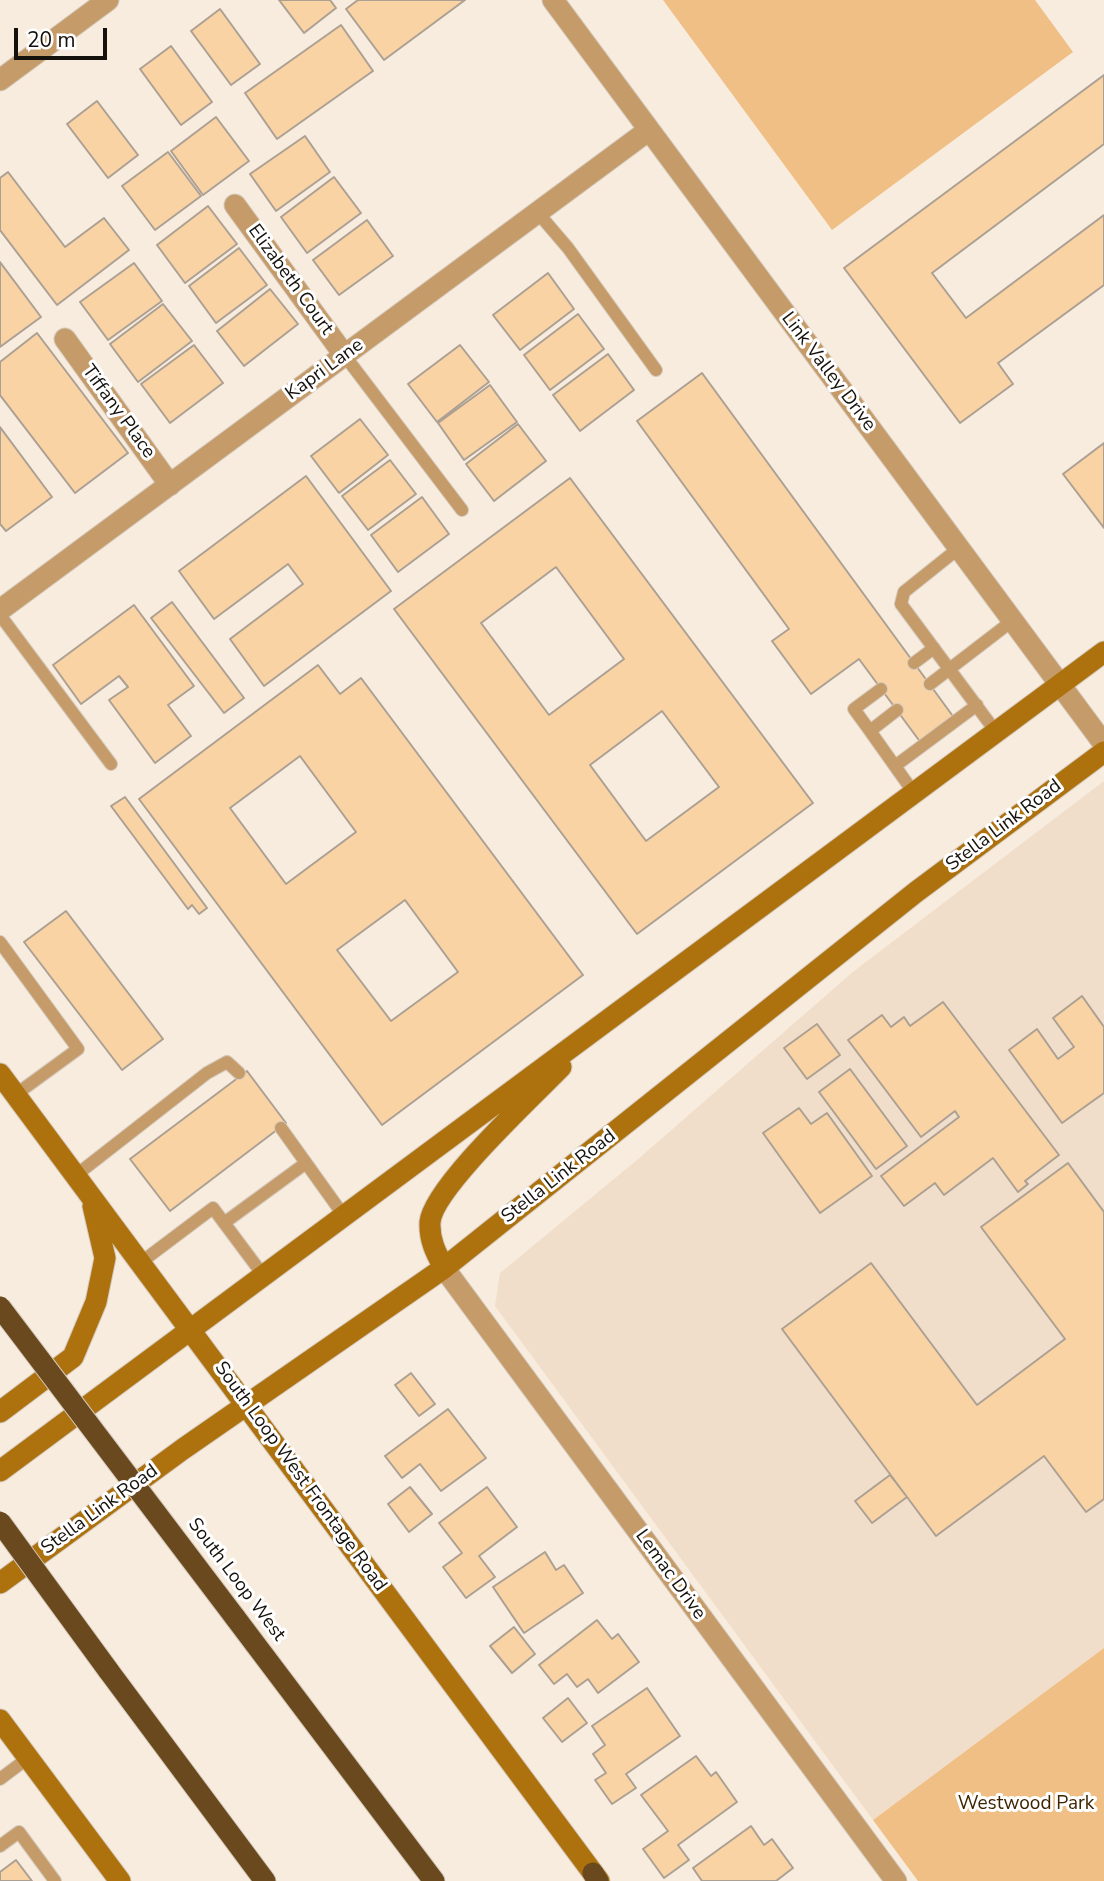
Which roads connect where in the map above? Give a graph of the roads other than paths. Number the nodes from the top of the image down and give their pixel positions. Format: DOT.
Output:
graph roads {
  1 [pos="108,0"];
  2 [pos="553,0"];
  3 [pos="0,80"];
  4 [pos="649,130"];
  5 [pos="235,205"];
  6 [pos="538,213"];
  7 [pos="65,338"];
  8 [pos="345,356"];
  9 [pos="656,370"];
  10 [pos="170,485"];
  11 [pos="463,510"];
  12 [pos="959,548"];
  13 [pos="0,612"];
  14 [pos="1012,621"];
  15 [pos="933,648"];
  16 [pos="1104,652"];
  17 [pos="914,663"];
  18 [pos="949,670"];
  19 [pos="930,684"];
  20 [pos="1060,684"];
  21 [pos="881,689"];
  22 [pos="976,705"];
  23 [pos="897,710"];
  24 [pos="870,732"];
  25 [pos="996,732"];
  26 [pos="1104,744"];
  27 [pos="1104,752"];
  28 [pos="111,764"];
  29 [pos="895,766"];
  30 [pos="914,793"];
  31 [pos="0,942"];
  32 [pos="607,1021"];
  33 [pos="239,1073"];
  34 [pos="0,1074"];
  35 [pos="15,1095"];
  36 [pos="281,1128"];
  37 [pos="306,1163"];
  38 [pos="75,1176"];
  39 [pos="91,1197"];
  40 [pos="344,1216"];
  41 [pos="224,1223"];
  42 [pos="140,1263"];
  43 [pos="444,1268"];
  44 [pos="264,1275"];
  45 [pos="0,1307"];
  46 [pos="191,1329"];
  47 [pos="247,1405"];
  48 [pos="0,1412"];
  49 [pos="0,1471"];
  50 [pos="0,1522"];
  51 [pos="0,1583"];
  52 [pos="0,1720"];
  53 [pos="28,1758"];
  54 [pos="0,1779"];
  55 [pos="0,1846"];
  56 [pos="596,1878"];
  57 [pos="55,1881"];
  58 [pos="120,1881"];
  59 [pos="265,1881"];
  60 [pos="434,1881"];
  61 [pos="896,1881"];
  1 -- 3 [label="street"];
  2 -- 4 [label="street, Link Valley Drive"];
  4 -- 6 [label="street, Kapri Lane"];
  4 -- 12 [label="street, Link Valley Drive"];
  5 -- 8 [label="street, Elizabeth Court"];
  6 -- 8 [label="street, Kapri Lane"];
  6 -- 9 [label="lane"];
  7 -- 10 [label="street, Tiffany Place"];
  8 -- 10 [label="street, Kapri Lane"];
  8 -- 11 [label="lane"];
  10 -- 13 [label="street, Kapri Lane"];
  12 -- 14 [label="street, Link Valley Drive"];
  12 -- 15 [label="lane"];
  13 -- 28 [label="lane"];
  14 -- 18 [label="lane"];
  14 -- 20 [label="street, Link Valley Drive"];
  15 -- 17 [label="lane"];
  15 -- 18 [label="lane"];
  16 -- 20 [label="main road"];
  18 -- 19 [label="lane"];
  18 -- 22 [label="lane"];
  20 -- 25 [label="main road"];
  20 -- 26 [label="street, Link Valley Drive"];
  21 -- 24 [label="lane"];
  22 -- 25 [label="lane"];
  22 -- 29 [label="lane"];
  23 -- 24 [label="lane"];
  24 -- 29 [label="lane"];
  25 -- 30 [label="main road"];
  27 -- 43 [label="main road, Stella Link Road"];
  29 -- 30 [label="lane"];
  30 -- 32 [label="main road"];
  31 -- 35 [label="lane"];
  32 -- 40 [label="main road"];
  32 -- 43 [label="main road"];
  33 -- 38 [label="lane"];
  34 -- 35 [label="main road, South Loop West Frontage Road"];
  35 -- 38 [label="main road, South Loop West Frontage Road"];
  36 -- 37 [label="lane"];
  37 -- 40 [label="lane"];
  37 -- 41 [label="lane"];
  38 -- 39 [label="main road, South Loop West Frontage Road"];
  39 -- 42 [label="main road, South Loop West Frontage Road"];
  39 -- 48 [label="main road"];
  40 -- 44 [label="main road"];
  41 -- 42 [label="lane"];
  41 -- 44 [label="lane"];
  42 -- 46 [label="main road, South Loop West Frontage Road"];
  43 -- 47 [label="main road, Stella Link Road"];
  43 -- 61 [label="street, Lemac Drive"];
  44 -- 46 [label="main road"];
  45 -- 60 [label="highway, South Loop West, bridge"];
  46 -- 47 [label="main road, South Loop West Frontage Road"];
  46 -- 49 [label="main road"];
  47 -- 51 [label="main road, Stella Link Road"];
  47 -- 56 [label="main road, South Loop West Frontage Road"];
  50 -- 59 [label="highway, bridge"];
  52 -- 53 [label="main road"];
  53 -- 54 [label="lane"];
  53 -- 58 [label="main road"];
  55 -- 57 [label="lane"];
}
